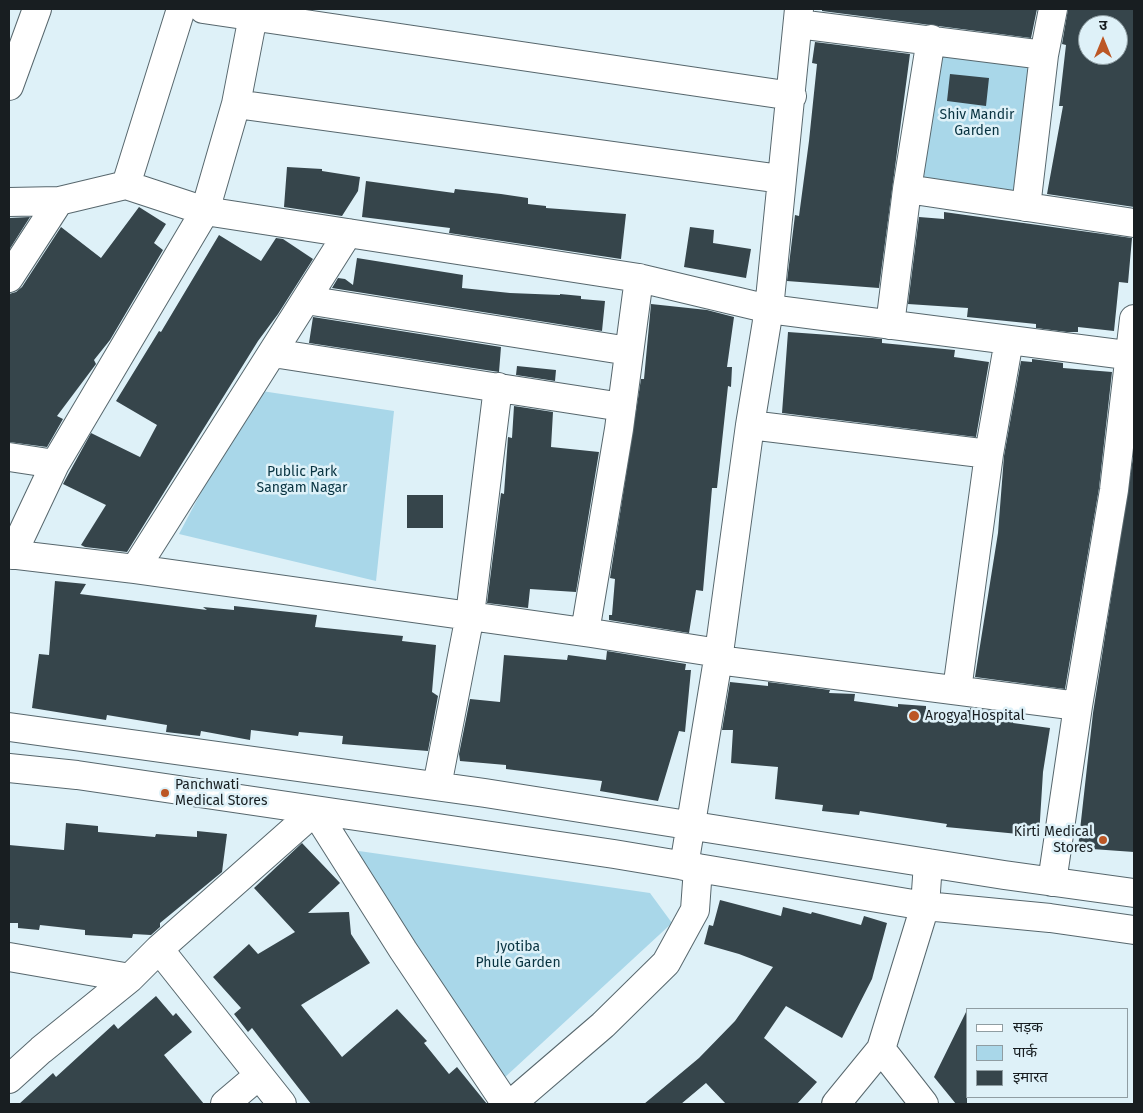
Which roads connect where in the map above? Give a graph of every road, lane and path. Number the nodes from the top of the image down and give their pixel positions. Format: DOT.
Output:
graph roads {
  1 [pos="37,9"];
  2 [pos="181,9"];
  3 [pos="203,9"];
  4 [pos="1053,9"];
  5 [pos="253,16"];
  6 [pos="798,16"];
  7 [pos="327,17"];
  8 [pos="931,39"];
  9 [pos="1044,55"];
  10 [pos="9,86"];
  11 [pos="792,96"];
  12 [pos="236,104"];
  13 [pos="781,179"];
  14 [pos="126,186"];
  15 [pos="907,189"];
  16 [pos="59,201"];
  17 [pos="9,202"];
  18 [pos="1026,207"];
  19 [pos="205,211"];
  20 [pos="1134,223"];
  21 [pos="348,233"];
  22 [pos="9,278"];
  23 [pos="639,278"];
  24 [pos="306,300"];
  25 [pos="770,309"];
  26 [pos="1134,319"];
  27 [pos="890,325"];
  28 [pos="1009,340"];
  29 [pos="629,351"];
  30 [pos="273,353"];
  31 [pos="1132,356"];
  32 [pos="498,387"];
  33 [pos="622,407"];
  34 [pos="750,425"];
  35 [pos="989,454"];
  36 [pos="9,457"];
  37 [pos="54,464"];
  38 [pos="1124,491"];
  39 [pos="10,554"];
  40 [pos="135,569"];
  41 [pos="470,615"];
  42 [pos="585,632"];
  43 [pos="719,656"];
  44 [pos="957,690"];
  45 [pos="1078,706"];
  46 [pos="9,727"];
  47 [pos="9,768"];
  48 [pos="437,786"];
  49 [pos="315,810"];
  50 [pos="691,825"];
  51 [pos="928,863"];
  52 [pos="691,867"];
  53 [pos="1052,882"];
  54 [pos="1134,893"];
  55 [pos="925,906"];
  56 [pos="1134,930"];
  57 [pos="159,949"];
  58 [pos="9,957"];
  59 [pos="130,978"];
  60 [pos="881,1049"];
  61 [pos="258,1076"];
  62 [pos="9,1079"];
  63 [pos="225,1104"];
  64 [pos="282,1104"];
  65 [pos="506,1104"];
  66 [pos="511,1104"];
  67 [pos="836,1104"];
  68 [pos="924,1104"];
  1 -- 10 [label="street"];
  2 -- 14 [label="street"];
  3 -- 5 [label="street"];
  4 -- 9 [label="street"];
  5 -- 7 [label="street"];
  5 -- 12 [label="street"];
  6 -- 8 [label="street"];
  6 -- 11 [label="street"];
  7 -- 11 [label="street"];
  8 -- 9 [label="street"];
  8 -- 15 [label="street"];
  9 -- 18 [label="street"];
  11 -- 13 [label="street"];
  12 -- 13 [label="street"];
  12 -- 19 [label="street"];
  13 -- 25 [label="street"];
  14 -- 16 [label="street"];
  14 -- 19 [label="street"];
  15 -- 18 [label="street"];
  15 -- 27 [label="street"];
  16 -- 17 [label="street"];
  16 -- 22 [label="street"];
  18 -- 20 [label="street"];
  19 -- 21 [label="street"];
  19 -- 37 [label="street"];
  21 -- 23 [label="street"];
  21 -- 24 [label="street"];
  23 -- 25 [label="street"];
  23 -- 29 [label="street"];
  24 -- 29 [label="street"];
  24 -- 30 [label="street"];
  25 -- 27 [label="street"];
  25 -- 34 [label="street"];
  26 -- 31 [label="street"];
  27 -- 28 [label="street"];
  28 -- 31 [label="street"];
  28 -- 35 [label="street"];
  29 -- 33 [label="street"];
  30 -- 32 [label="street"];
  30 -- 40 [label="street"];
  31 -- 38 [label="street"];
  32 -- 33 [label="street"];
  32 -- 41 [label="street"];
  33 -- 42 [label="street"];
  34 -- 35 [label="street"];
  34 -- 43 [label="street"];
  35 -- 44 [label="street"];
  36 -- 37 [label="street"];
  37 -- 39 [label="street"];
  38 -- 45 [label="street"];
  39 -- 40 [label="street"];
  40 -- 41 [label="street"];
  41 -- 42 [label="street"];
  41 -- 48 [label="street"];
  42 -- 43 [label="street"];
  43 -- 44 [label="street"];
  43 -- 50 [label="street"];
  44 -- 45 [label="street"];
  45 -- 53 [label="street"];
  46 -- 48 [label="street"];
  47 -- 49 [label="street"];
  48 -- 50 [label="street"];
  49 -- 52 [label="street"];
  49 -- 57 [label="street"];
  49 -- 65 [label="street"];
  50 -- 51 [label="street"];
  50 -- 52 [label="street"];
  51 -- 53 [label="street"];
  51 -- 55 [label="street"];
  52 -- 55 [label="street"];
  52 -- 66 [label="street"];
  53 -- 54 [label="street"];
  55 -- 56 [label="street"];
  55 -- 60 [label="street"];
  57 -- 59 [label="street"];
  57 -- 61 [label="street"];
  58 -- 59 [label="street"];
  59 -- 62 [label="street"];
  60 -- 67 [label="street"];
  60 -- 68 [label="street"];
  61 -- 63 [label="street"];
  61 -- 64 [label="street"];
}
